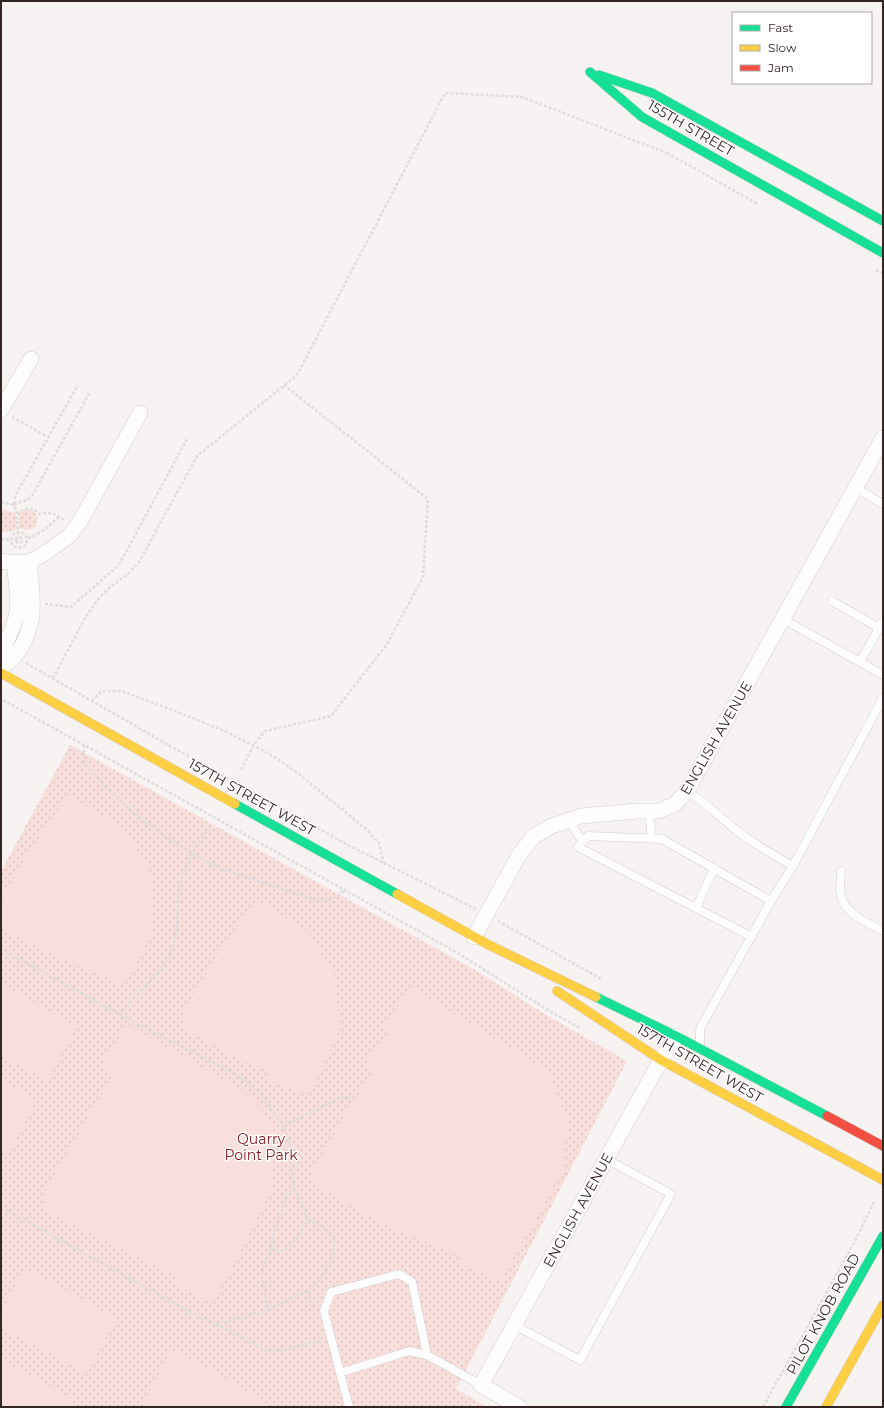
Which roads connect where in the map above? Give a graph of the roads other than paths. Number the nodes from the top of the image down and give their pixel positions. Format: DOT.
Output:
graph roads {
  1 [pos="883,221"];
  2 [pos="883,253"];
  3 [pos="31,359"];
  4 [pos="4,412"];
  5 [pos="140,412"];
  6 [pos="883,438"];
  7 [pos="856,488"];
  8 [pos="883,504"];
  9 [pos="7,562"];
  10 [pos="29,562"];
  11 [pos="832,601"];
  12 [pos="783,619"];
  13 [pos="881,624"];
  14 [pos="2,652"];
  15 [pos="860,662"];
  16 [pos="1,668"];
  17 [pos="1,673"];
  18 [pos="883,675"];
  19 [pos="883,698"];
  20 [pos="687,792"];
  21 [pos="649,811"];
  22 [pos="569,820"];
  23 [pos="652,838"];
  24 [pos="582,841"];
  25 [pos="793,866"];
  26 [pos="714,868"];
  27 [pos="841,871"];
  28 [pos="771,901"];
  29 [pos="696,908"];
  30 [pos="883,931"];
  31 [pos="474,937"];
  32 [pos="752,937"];
  33 [pos="489,946"];
  34 [pos="676,1036"];
  35 [pos="700,1048"];
  36 [pos="661,1060"];
  37 [pos="883,1146"];
  38 [pos="606,1160"];
  39 [pos="883,1180"];
  40 [pos="883,1236"];
  41 [pos="883,1305"];
  42 [pos="514,1325"];
  43 [pos="427,1355"];
  44 [pos="340,1373"];
  45 [pos="481,1386"];
  46 [pos="349,1407"];
  47 [pos="519,1407"];
  48 [pos="786,1407"];
  49 [pos="826,1407"];
  1 -- 2 [label="street, 155TH STREET"];
  3 -- 4 [label="street"];
  5 -- 10 [label="street"];
  6 -- 7 [label="street, ENGLISH AVENUE"];
  7 -- 8 [label="lane"];
  7 -- 12 [label="street, ENGLISH AVENUE"];
  9 -- 10 [label="street"];
  9 -- 14 [label="street"];
  10 -- 16 [label="street"];
  11 -- 13 [label="lane"];
  12 -- 15 [label="lane"];
  12 -- 20 [label="street, ENGLISH AVENUE"];
  13 -- 15 [label="lane"];
  15 -- 18 [label="lane"];
  17 -- 31 [label="street, 157TH STREET WEST"];
  19 -- 25 [label="lane"];
  20 -- 21 [label="street, ENGLISH AVENUE"];
  20 -- 25 [label="lane"];
  21 -- 22 [label="street, ENGLISH AVENUE"];
  21 -- 23 [label="lane"];
  22 -- 24 [label="lane"];
  22 -- 31 [label="street, ENGLISH AVENUE"];
  23 -- 24 [label="lane"];
  23 -- 26 [label="lane"];
  24 -- 29 [label="lane"];
  25 -- 28 [label="lane"];
  26 -- 28 [label="lane"];
  26 -- 29 [label="lane"];
  27 -- 30 [label="lane"];
  28 -- 32 [label="lane"];
  29 -- 32 [label="lane"];
  31 -- 33 [label="street, 157TH STREET WEST"];
  32 -- 35 [label="lane"];
  33 -- 34 [label="street, 157TH STREET WEST"];
  33 -- 36 [label="street, 157TH STREET WEST"];
  34 -- 35 [label="street, 157TH STREET WEST"];
  34 -- 36 [label="street, ENGLISH AVENUE"];
  35 -- 37 [label="street, 157TH STREET WEST"];
  36 -- 38 [label="street, ENGLISH AVENUE"];
  36 -- 39 [label="street, 157TH STREET WEST"];
  38 -- 42 [label="street, ENGLISH AVENUE"];
  38 -- 42 [label="lane"];
  40 -- 48 [label="street, PILOT KNOB ROAD"];
  41 -- 49 [label="street"];
  42 -- 45 [label="street, ENGLISH AVENUE"];
  43 -- 44 [label="lane"];
  43 -- 44 [label="lane"];
  43 -- 45 [label="lane"];
  44 -- 46 [label="lane"];
  45 -- 47 [label="street"];
}
